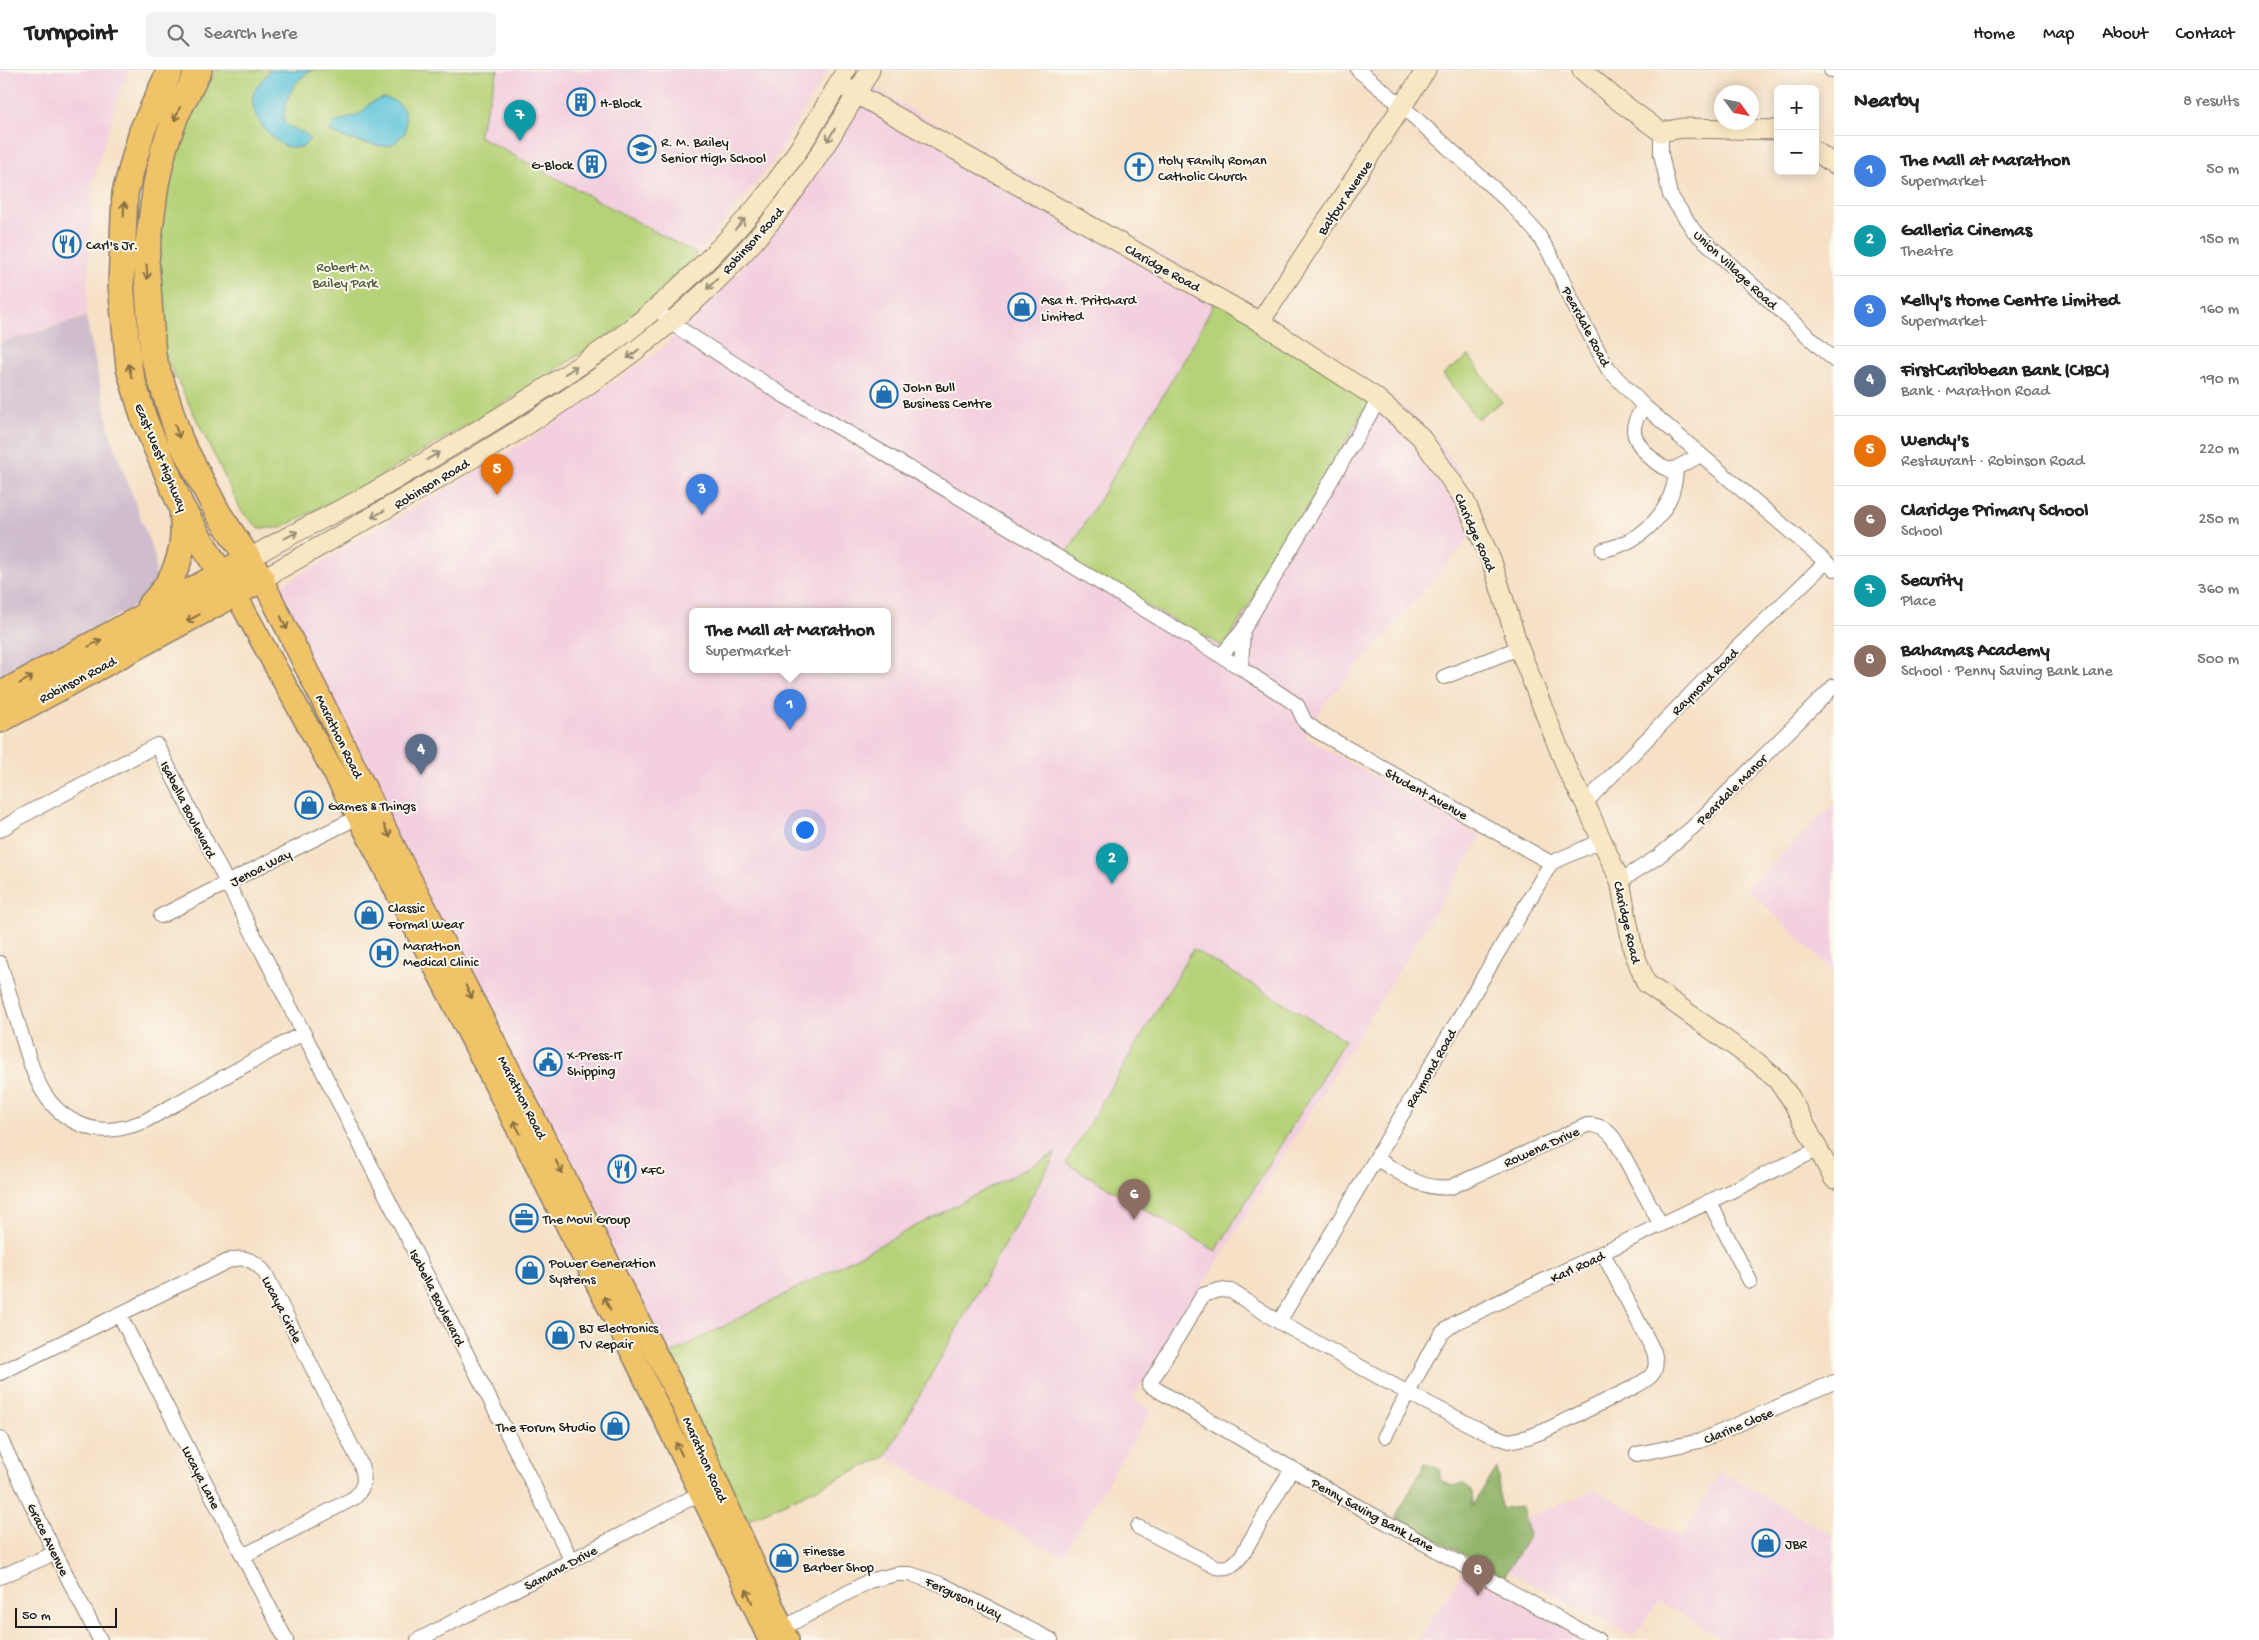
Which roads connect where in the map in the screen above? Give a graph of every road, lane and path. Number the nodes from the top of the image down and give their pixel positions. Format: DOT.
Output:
graph roads {
  1 [pos="170,70"];
  2 [pos="199,70"];
  3 [pos="870,70"];
  4 [pos="1358,70"];
  5 [pos="1426,70"];
  6 [pos="1582,70"];
  7 [pos="842,77"];
  8 [pos="857,94"];
  9 [pos="1403,107"];
  10 [pos="1774,130"];
  11 [pos="1660,132"];
  12 [pos="1819,154"];
  13 [pos="1834,164"];
  14 [pos="656,308"];
  15 [pos="1260,322"];
  16 [pos="671,323"];
  17 [pos="1834,360"];
  18 [pos="1379,399"];
  19 [pos="1644,406"];
  20 [pos="1701,455"];
  21 [pos="1676,468"];
  22 [pos="182,506"];
  23 [pos="1603,550"];
  24 [pos="1830,566"];
  25 [pos="255,569"];
  26 [pos="221,574"];
  27 [pos="236,595"];
  28 [pos="124,628"];
  29 [pos="1243,630"];
  30 [pos="1519,648"];
  31 [pos="1221,656"];
  32 [pos="1242,668"];
  33 [pos="1444,677"];
  34 [pos="1834,686"];
  35 [pos="0,694"];
  36 [pos="0,720"];
  37 [pos="1585,802"];
  38 [pos="358,817"];
  39 [pos="0,830"];
  40 [pos="1603,840"];
  41 [pos="1550,863"];
  42 [pos="1620,881"];
  43 [pos="227,883"];
  44 [pos="161,916"];
  45 [pos="0,963"];
  46 [pos="303,1033"];
  47 [pos="1820,1149"];
  48 [pos="1377,1159"];
  49 [pos="1834,1179"];
  50 [pos="1709,1201"];
  51 [pos="1661,1225"];
  52 [pos="1603,1253"];
  53 [pos="1750,1280"];
  54 [pos="119,1314"];
  55 [pos="1279,1322"];
  56 [pos="0,1373"];
  57 [pos="1834,1382"];
  58 [pos="1408,1393"];
  59 [pos="1385,1436"];
  60 [pos="0,1438"];
  61 [pos="1637,1454"];
  62 [pos="1292,1468"];
  63 [pos="701,1493"];
  64 [pos="1138,1527"];
  65 [pos="55,1553"];
  66 [pos="243,1556"];
  67 [pos="572,1560"];
  68 [pos="0,1577"];
  69 [pos="444,1634"];
  70 [pos="777,1637"];
  71 [pos="1043,1638"];
  72 [pos="100,1640"];
  73 [pos="286,1640"];
  74 [pos="418,1640"];
  75 [pos="1598,1640"];
  22 -- 1 [label="highway, East West Highway, one-way"];
  2 -- 25 [label="highway, East West Highway, one-way"];
  3 -- 8 [label="street, Robinson Road"];
  4 -- 9 [label="street, Peardale Road"];
  5 -- 9 [label="street, Balfour Avenue"];
  6 -- 11 [label="street"];
  7 -- 8 [label="street, Claridge Road"];
  14 -- 7 [label="street, Robinson Road, one-way"];
  8 -- 15 [label="street, Claridge Road"];
  8 -- 16 [label="street, Robinson Road, one-way"];
  9 -- 15 [label="street, Balfour Avenue"];
  9 -- 19 [label="street, Peardale Road"];
  10 -- 11 [label="street"];
  11 -- 17 [label="street, Union Village Road"];
  12 -- 13 [label="street"];
  14 -- 16 [label="street"];
  25 -- 14 [label="street, Robinson Road, one-way"];
  15 -- 18 [label="street, Claridge Road"];
  16 -- 25 [label="street, Robinson Road, one-way"];
  16 -- 31 [label="street"];
  18 -- 29 [label="street"];
  18 -- 30 [label="street, Claridge Road"];
  19 -- 20 [label="street, Peardale Road"];
  19 -- 21 [label="street"];
  20 -- 21 [label="street"];
  20 -- 24 [label="street, Peardale Road"];
  21 -- 23 [label="street"];
  22 -- 26 [label="highway, East West Highway"];
  22 -- 28 [label="highway"];
  24 -- 37 [label="street, Raymond Road"];
  25 -- 26 [label="highway, Robinson Road"];
  25 -- 27 [label="highway, Robinson Road"];
  25 -- 70 [label="main road, Marathon Road, one-way"];
  26 -- 27 [label="highway, Marathon Road"];
  26 -- 28 [label="highway, Robinson Road"];
  27 -- 36 [label="highway, Robinson Road, one-way"];
  27 -- 38 [label="main road, Marathon Road"];
  35 -- 28 [label="highway, Robinson Road, one-way"];
  29 -- 31 [label="street"];
  29 -- 32 [label="street"];
  30 -- 33 [label="street"];
  30 -- 37 [label="street, Claridge Road"];
  31 -- 32 [label="street"];
  32 -- 41 [label="street, Student Avenue"];
  34 -- 42 [label="street, Peardale Manor"];
  37 -- 40 [label="street, Claridge Road"];
  38 -- 43 [label="street, Jenoa Way"];
  63 -- 38 [label="main road, Marathon Road, one-way"];
  39 -- 43 [label="street, Isabella Boulevard"];
  40 -- 41 [label="street"];
  40 -- 42 [label="street, Claridge Road"];
  41 -- 48 [label="street, Raymond Road"];
  42 -- 47 [label="street, Claridge Road"];
  43 -- 44 [label="street, Jenoa Way"];
  43 -- 46 [label="street, Isabella Boulevard"];
  45 -- 46 [label="street"];
  46 -- 67 [label="street, Isabella Boulevard"];
  47 -- 49 [label="street, Claridge Road"];
  47 -- 50 [label="street, Karl Road"];
  48 -- 51 [label="street, Rowena Drive"];
  48 -- 55 [label="street, Raymond Road"];
  50 -- 51 [label="street, Karl Road"];
  50 -- 53 [label="street"];
  51 -- 52 [label="street, Karl Road"];
  52 -- 58 [label="street, Karl Road"];
  52 -- 58 [label="street"];
  54 -- 56 [label="street, Lucaya Circle"];
  54 -- 66 [label="street, Lucaya Lane"];
  54 -- 66 [label="street, Lucaya Circle"];
  55 -- 58 [label="street"];
  55 -- 62 [label="street, Penny Saving Bank Lane"];
  57 -- 61 [label="street, Clarine Close"];
  58 -- 59 [label="street, Karl Road"];
  60 -- 65 [label="street, Grace Avenue"];
  62 -- 64 [label="street"];
  62 -- 75 [label="street, Penny Saving Bank Lane"];
  63 -- 67 [label="street, Samana Drive"];
  70 -- 63 [label="main road, Marathon Road, one-way"];
  65 -- 68 [label="street"];
  65 -- 72 [label="street, Grace Avenue"];
  66 -- 73 [label="street, Lucaya Lane"];
  67 -- 69 [label="street, Samana Drive"];
  69 -- 74 [label="street, Samana Drive"];
  70 -- 71 [label="street, Ferguson Way"];
}
